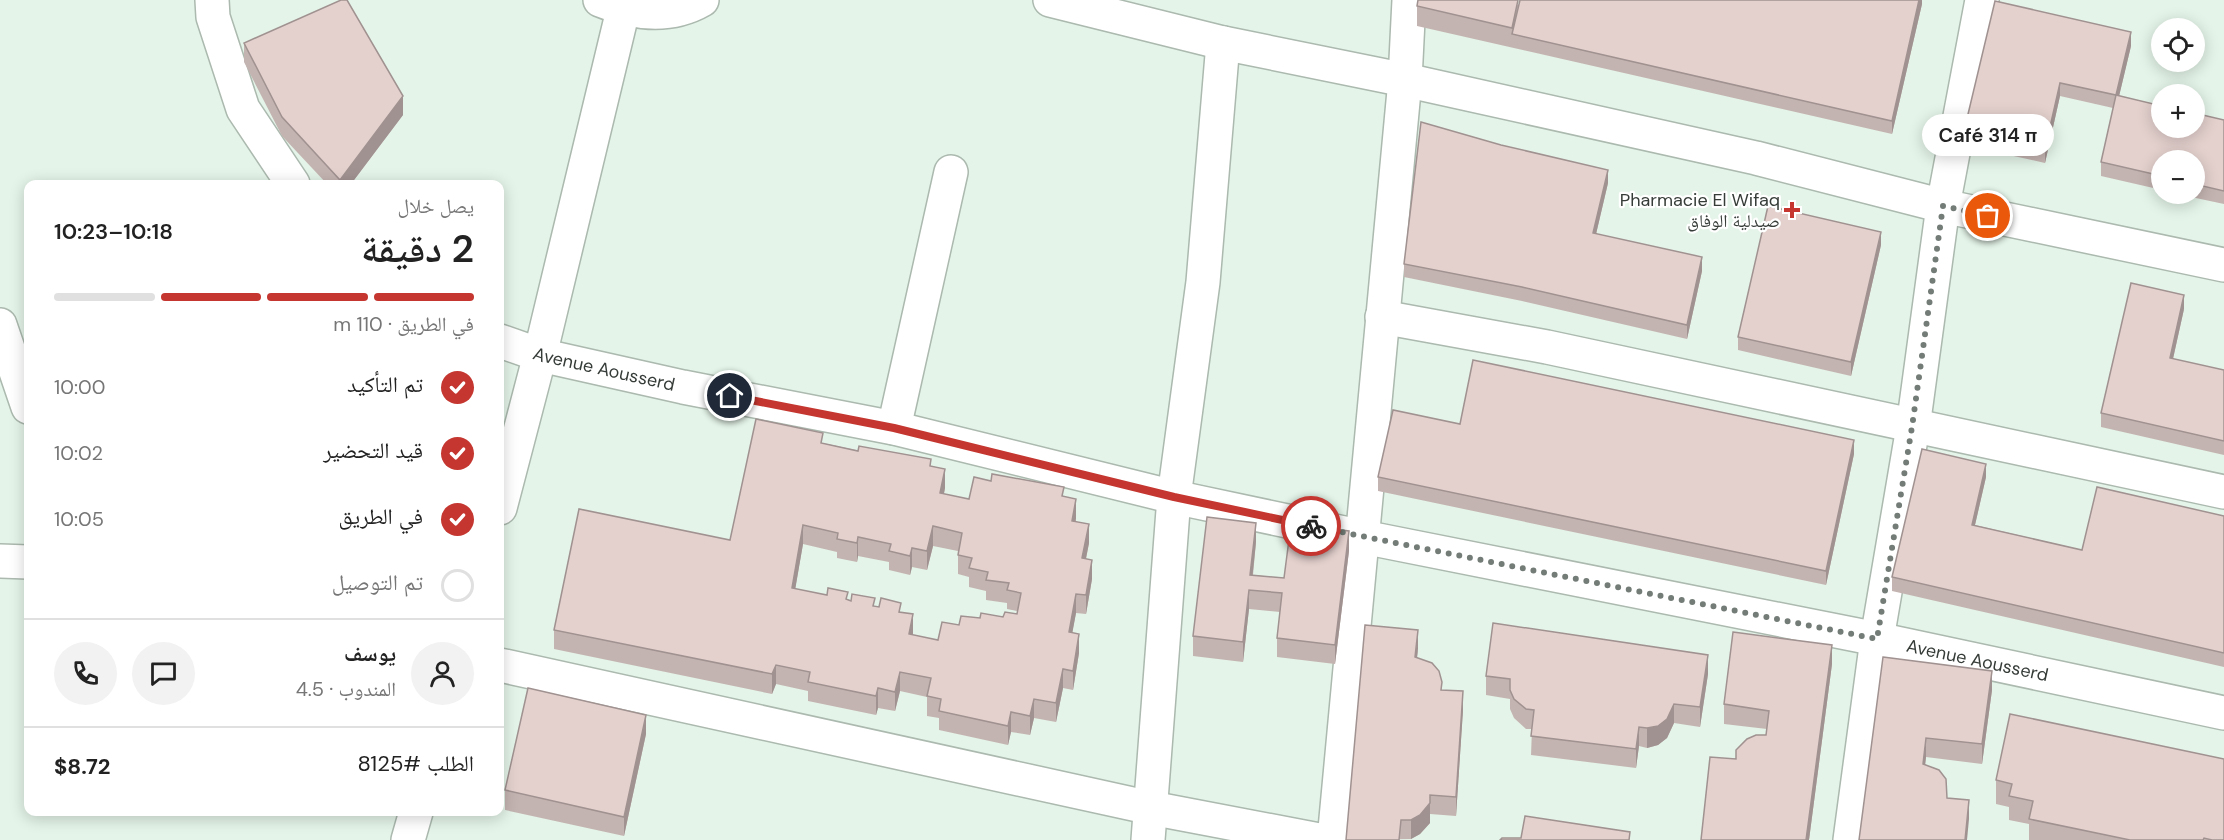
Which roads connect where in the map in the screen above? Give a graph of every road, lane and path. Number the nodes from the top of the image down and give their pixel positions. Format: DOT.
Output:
graph roads {
  1 [pos="212,0"];
  2 [pos="702,0"];
  3 [pos="1050,0"];
  4 [pos="1409,0"];
  5 [pos="1982,0"];
  6 [pos="612,5"];
  7 [pos="1223,44"];
  8 [pos="1405,80"];
  9 [pos="951,172"];
  10 [pos="289,180"];
  11 [pos="1943,206"];
  12 [pos="2224,265"];
  13 [pos="1382,317"];
  14 [pos="0,325"];
  15 [pos="504,342"];
  16 [pos="540,355"];
  17 [pos="24,395"];
  18 [pos="1912,427"];
  19 [pos="894,428"];
  20 [pos="2224,492"];
  21 [pos="504,493"];
  22 [pos="1174,497"];
  23 [pos="1363,537"];
  24 [pos="0,561"];
  25 [pos="24,562"];
  26 [pos="1877,639"];
  27 [pos="504,666"];
  28 [pos="2224,713"];
  29 [pos="1151,808"];
  30 [pos="415,816"];
  31 [pos="408,840"];
  32 [pos="1148,840"];
  33 [pos="1319,840"];
  34 [pos="1334,840"];
  35 [pos="1850,840"];
  1 -- 10 [label="street"];
  2 -- 6 [label="street"];
  3 -- 7 [label="street"];
  4 -- 8 [label="street"];
  5 -- 11 [label="street"];
  6 -- 16 [label="street"];
  7 -- 8 [label="street"];
  7 -- 22 [label="street"];
  8 -- 11 [label="street"];
  8 -- 13 [label="street"];
  9 -- 19 [label="street"];
  11 -- 12 [label="street"];
  11 -- 18 [label="street"];
  13 -- 18 [label="street"];
  13 -- 23 [label="street"];
  14 -- 17 [label="street"];
  15 -- 16 [label="street, Avenue Aousserd"];
  16 -- 19 [label="street, Avenue Aousserd"];
  16 -- 21 [label="street"];
  18 -- 20 [label="street"];
  18 -- 26 [label="street"];
  19 -- 22 [label="street, Avenue Aousserd"];
  22 -- 23 [label="street, Avenue Aousserd"];
  22 -- 29 [label="street"];
  23 -- 26 [label="street, Avenue Aousserd"];
  23 -- 34 [label="street"];
  24 -- 25 [label="street"];
  26 -- 28 [label="street, Avenue Aousserd"];
  26 -- 35 [label="street"];
  27 -- 29 [label="street"];
  29 -- 32 [label="street"];
  29 -- 33 [label="street"];
  30 -- 31 [label="street"];
}
